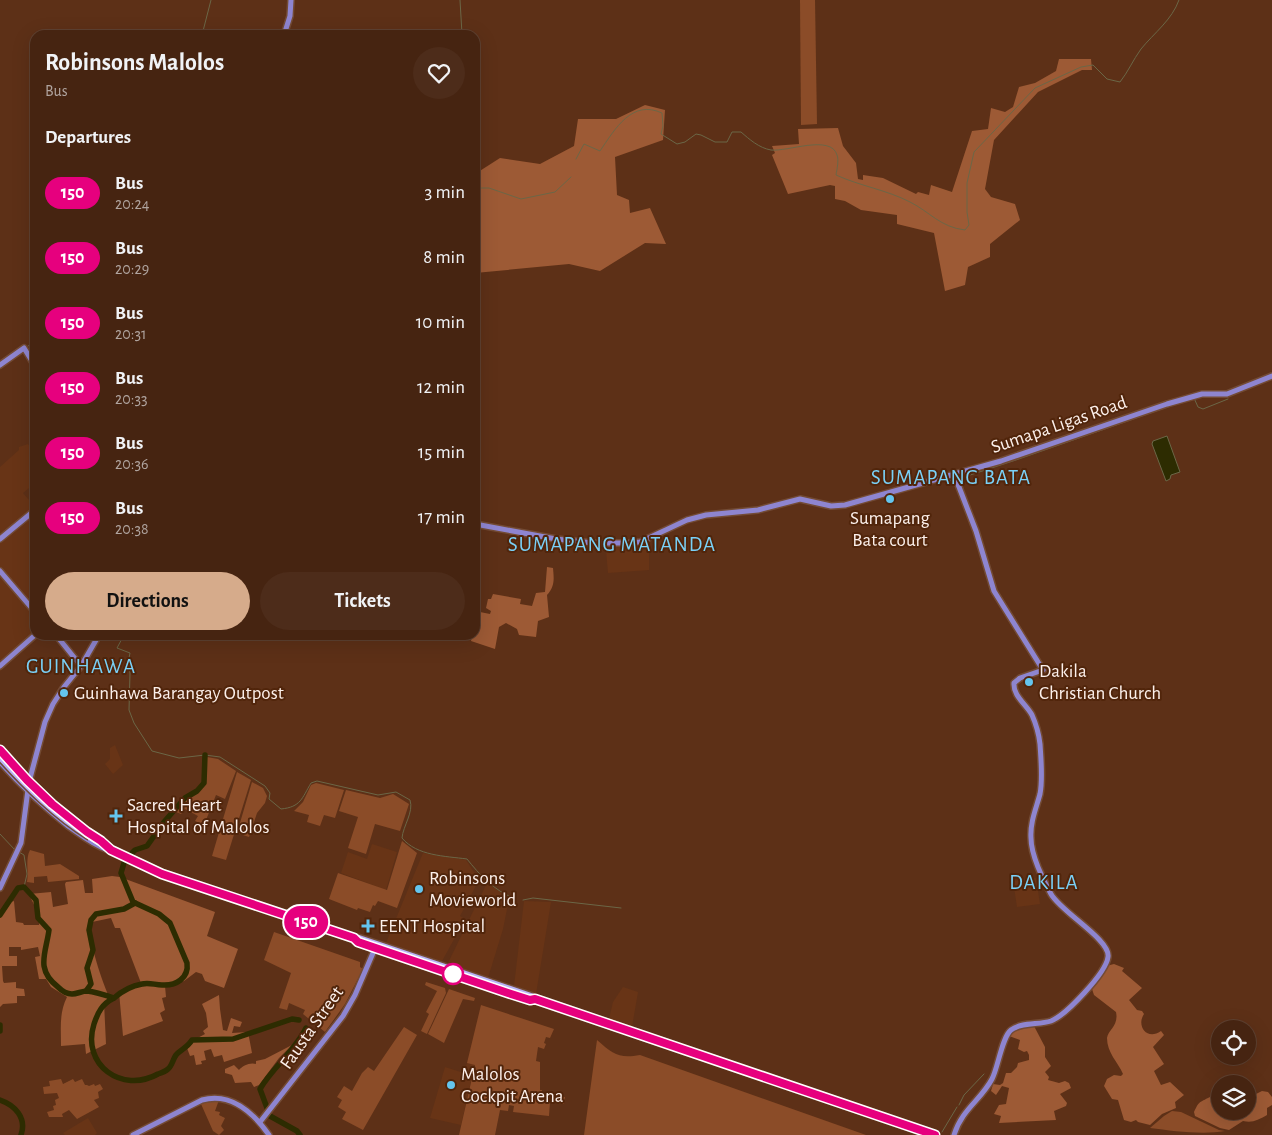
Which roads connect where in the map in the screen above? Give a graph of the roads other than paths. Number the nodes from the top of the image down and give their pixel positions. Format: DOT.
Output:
graph roads {
  1 [pos="291,0"];
  2 [pos="286,30"];
  3 [pos="30,355"];
  4 [pos="0,365"];
  5 [pos="1272,376"];
  6 [pos="954,474"];
  7 [pos="30,514"];
  8 [pos="480,525"];
  9 [pos="0,539"];
  10 [pos="0,571"];
  11 [pos="30,606"];
  12 [pos="30,639"];
  13 [pos="60,640"];
  14 [pos="97,640"];
  15 [pos="0,666"];
  16 [pos="81,666"];
  17 [pos="0,750"];
  18 [pos="0,757"];
  19 [pos="0,762"];
  20 [pos="30,782"];
  21 [pos="29,793"];
  22 [pos="111,850"];
  23 [pos="0,888"];
  24 [pos="376,946"];
  25 [pos="260,1122"];
  26 [pos="133,1135"];
  27 [pos="269,1135"];
  28 [pos="935,1135"];
  29 [pos="954,1135"];
  1 -- 2 [label="main road"];
  3 -- 4 [label="main road"];
  5 -- 6 [label="main road, Sumapa Ligas Road"];
  6 -- 8 [label="main road, Sumapa Ligas Road"];
  6 -- 29 [label="main road"];
  7 -- 9 [label="main road"];
  10 -- 11 [label="main road"];
  12 -- 15 [label="main road"];
  13 -- 16 [label="main road"];
  14 -- 16 [label="main road"];
  16 -- 20 [label="main road"];
  17 -- 20 [label="main road"];
  18 -- 22 [label="highway, bridge"];
  19 -- 21 [label="main road"];
  20 -- 21 [label="main road"];
  20 -- 22 [label="main road"];
  21 -- 22 [label="main road"];
  21 -- 23 [label="main road"];
  22 -- 24 [label="highway"];
  24 -- 25 [label="main road, Fausta Street"];
  24 -- 28 [label="highway"];
  25 -- 26 [label="main road"];
  25 -- 27 [label="main road"];
}
